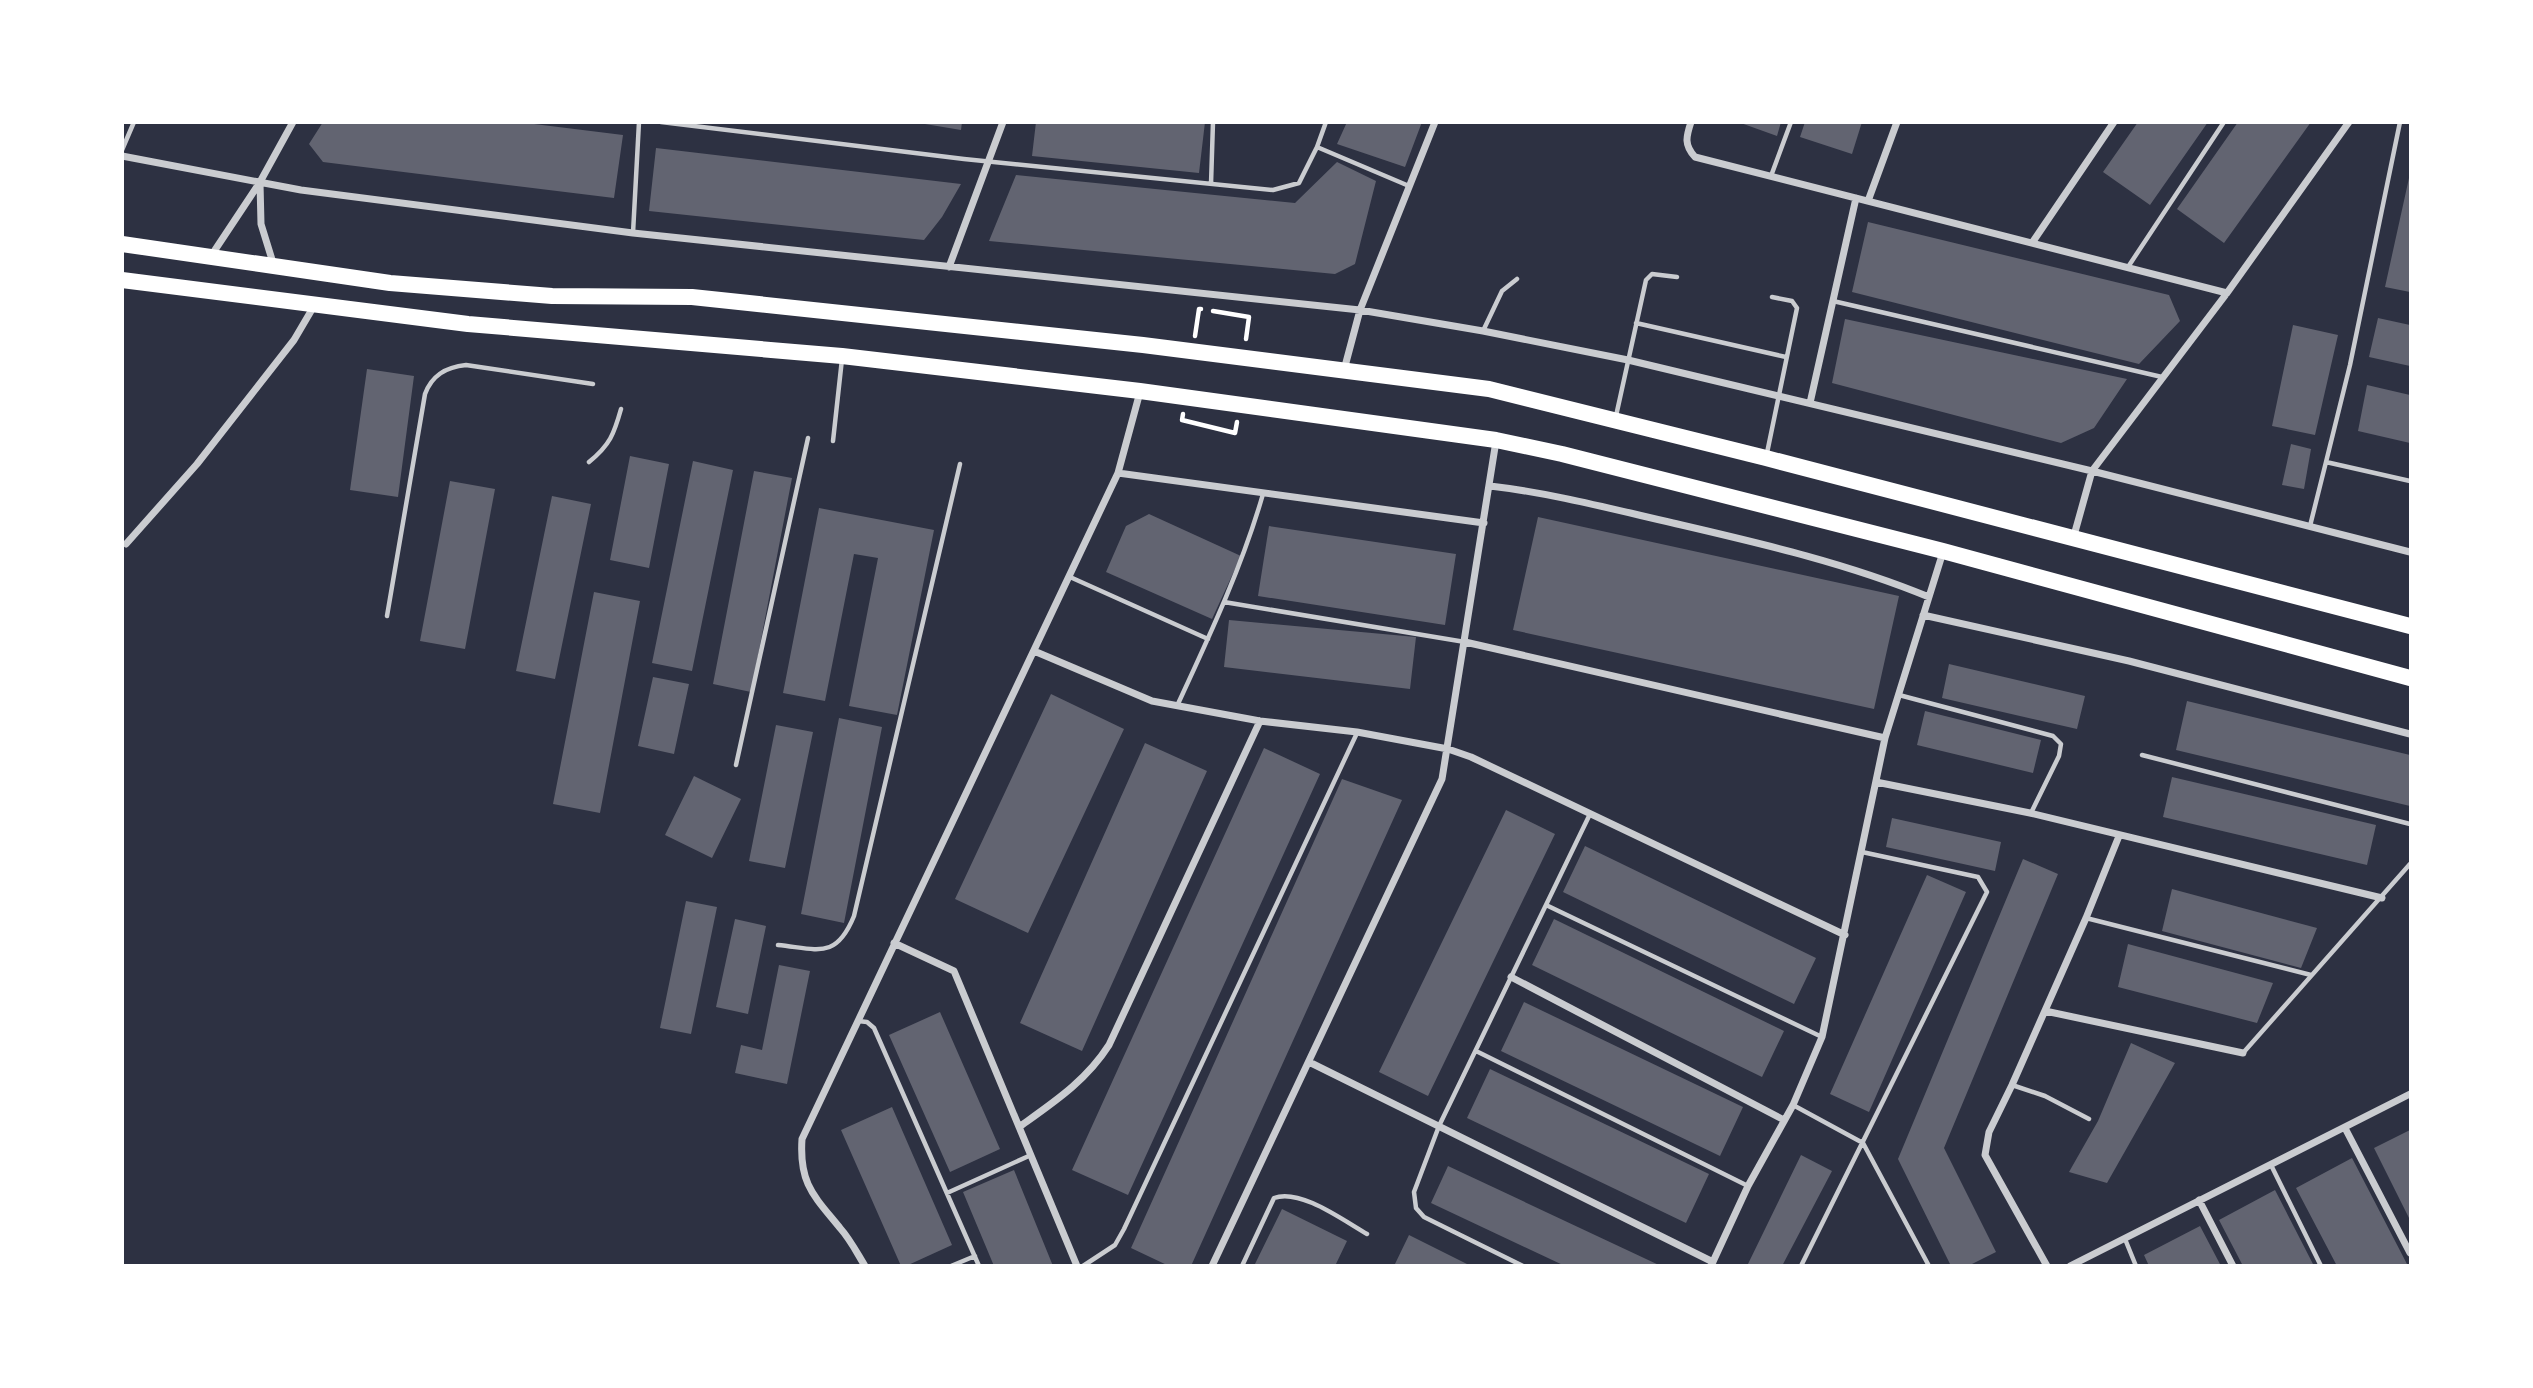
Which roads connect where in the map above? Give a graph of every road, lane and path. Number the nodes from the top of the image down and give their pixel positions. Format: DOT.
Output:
graph roads {
  1 [pos="134,122"];
  2 [pos="293,122"];
  3 [pos="639,122"];
  4 [pos="660,122"];
  5 [pos="1003,122"];
  6 [pos="1213,122"];
  7 [pos="1326,122"];
  8 [pos="1435,122"];
  9 [pos="1691,122"];
  10 [pos="1791,122"];
  11 [pos="1896,122"];
  12 [pos="2114,122"];
  13 [pos="2224,122"];
  14 [pos="2349,122"];
  15 [pos="2400,122"];
  16 [pos="1317,147"];
  17 [pos="122,150"];
  18 [pos="122,156"];
  19 [pos="990,161"];
  20 [pos="1771,176"];
  21 [pos="260,182"];
  22 [pos="1211,184"];
  23 [pos="1409,186"];
  24 [pos="1856,198"];
  25 [pos="1868,201"];
  26 [pos="633,233"];
  27 [pos="2032,243"];
  28 [pos="122,244"];
  29 [pos="211,256"];
  30 [pos="274,266"];
  31 [pos="949,267"];
  32 [pos="2127,268"];
  33 [pos="1677,277"];
  34 [pos="1517,279"];
  35 [pos="122,280"];
  36 [pos="2227,293"];
  37 [pos="1772,297"];
  38 [pos="1833,301"];
  39 [pos="314,305"];
  40 [pos="1199,309"];
  41 [pos="1360,310"];
  42 [pos="1636,323"];
  43 [pos="1483,331"];
  44 [pos="842,356"];
  45 [pos="1244,357"];
  46 [pos="1786,357"];
  47 [pos="1628,360"];
  48 [pos="1344,370"];
  49 [pos="2162,377"];
  50 [pos="593,384"];
  51 [pos="1140,391"];
  52 [pos="1777,397"];
  53 [pos="1240,403"];
  54 [pos="1810,403"];
  55 [pos="621,409"];
  56 [pos="1182,420"];
  57 [pos="1615,421"];
  58 [pos="808,438"];
  59 [pos="1496,440"];
  60 [pos="833,442"];
  61 [pos="1766,458"];
  62 [pos="589,462"];
  63 [pos="2326,462"];
  64 [pos="960,464"];
  65 [pos="2092,471"];
  66 [pos="1118,473"];
  67 [pos="2410,481"];
  68 [pos="1490,485"];
  69 [pos="1263,492"];
  70 [pos="1483,523"];
  71 [pos="2310,527"];
  72 [pos="2073,539"];
  73 [pos="126,544"];
  74 [pos="1943,551"];
  75 [pos="2410,552"];
  76 [pos="1070,577"];
  77 [pos="1929,597"];
  78 [pos="1224,602"];
  79 [pos="1923,615"];
  80 [pos="387,616"];
  81 [pos="2410,626"];
  82 [pos="1208,639"];
  83 [pos="1465,642"];
  84 [pos="1034,651"];
  85 [pos="2410,678"];
  86 [pos="1899,695"];
  87 [pos="1176,707"];
  88 [pos="1260,721"];
  89 [pos="1357,732"];
  90 [pos="2410,734"];
  91 [pos="1885,738"];
  92 [pos="1448,749"];
  93 [pos="2142,755"];
  94 [pos="736,765"];
  95 [pos="1876,782"];
  96 [pos="2030,813"];
  97 [pos="1591,814"];
  98 [pos="2410,824"];
  99 [pos="2119,836"];
  100 [pos="1862,852"];
  101 [pos="2410,864"];
  102 [pos="2382,898"];
  103 [pos="1546,905"];
  104 [pos="2086,918"];
  105 [pos="1845,935"];
  106 [pos="894,943"];
  107 [pos="778,945"];
  108 [pos="2311,975"];
  109 [pos="1511,977"];
  110 [pos="2045,1011"];
  111 [pos="858,1021"];
  112 [pos="1822,1037"];
  113 [pos="1476,1051"];
  114 [pos="2242,1054"];
  115 [pos="1309,1062"];
  116 [pos="2012,1085"];
  117 [pos="2410,1094"];
  118 [pos="1793,1105"];
  119 [pos="2089,1119"];
  120 [pos="1784,1120"];
  121 [pos="1439,1126"];
  122 [pos="1019,1127"];
  123 [pos="2345,1128"];
  124 [pos="1863,1143"];
  125 [pos="1031,1155"];
  126 [pos="2271,1165"];
  127 [pos="1748,1186"];
  128 [pos="947,1193"];
  129 [pos="2199,1200"];
  130 [pos="1367,1234"];
  131 [pos="2125,1239"];
  132 [pos="2410,1253"];
  133 [pos="975,1256"];
  134 [pos="1712,1264"];
  135 [pos="864,1265"];
  136 [pos="951,1265"];
  137 [pos="979,1265"];
  138 [pos="1077,1265"];
  139 [pos="1083,1265"];
  140 [pos="1212,1265"];
  141 [pos="1242,1265"];
  142 [pos="1523,1265"];
  143 [pos="1801,1265"];
  144 [pos="1929,1265"];
  145 [pos="2047,1265"];
  146 [pos="2070,1265"];
  147 [pos="2136,1265"];
  148 [pos="2233,1265"];
  149 [pos="2321,1265"];
  1 -- 17 [label="lane"];
  2 -- 21 [label="street"];
  3 -- 26 [label="lane"];
  4 -- 19 [label="lane"];
  5 -- 19 [label="street"];
  6 -- 22 [label="lane"];
  7 -- 16 [label="lane"];
  8 -- 23 [label="street"];
  9 -- 20 [label="street"];
  10 -- 20 [label="lane"];
  11 -- 25 [label="street"];
  12 -- 27 [label="street"];
  13 -- 32 [label="lane"];
  14 -- 36 [label="street"];
  15 -- 63 [label="lane"];
  16 -- 22 [label="lane"];
  16 -- 23 [label="lane"];
  18 -- 21 [label="street"];
  19 -- 22 [label="lane"];
  19 -- 31 [label="street"];
  20 -- 24 [label="street"];
  21 -- 26 [label="street"];
  21 -- 29 [label="street"];
  21 -- 30 [label="street"];
  23 -- 41 [label="street"];
  24 -- 25 [label="street"];
  24 -- 38 [label="street"];
  25 -- 27 [label="street"];
  26 -- 31 [label="street"];
  27 -- 32 [label="street"];
  28 -- 29 [label="highway"];
  29 -- 30 [label="highway"];
  30 -- 45 [label="highway"];
  31 -- 41 [label="street"];
  32 -- 36 [label="street"];
  33 -- 42 [label="lane"];
  34 -- 43 [label="lane"];
  35 -- 39 [label="highway"];
  36 -- 49 [label="street"];
  37 -- 46 [label="lane"];
  38 -- 49 [label="lane"];
  38 -- 54 [label="street"];
  39 -- 44 [label="highway"];
  39 -- 73 [label="street"];
  40 -- 45 [label="path"];
  41 -- 43 [label="street"];
  41 -- 48 [label="street"];
  42 -- 46 [label="lane"];
  42 -- 47 [label="lane"];
  43 -- 47 [label="street"];
  44 -- 51 [label="highway"];
  44 -- 60 [label="lane"];
  45 -- 48 [label="highway"];
  46 -- 52 [label="lane"];
  47 -- 52 [label="street"];
  47 -- 57 [label="lane"];
  48 -- 57 [label="highway"];
  49 -- 65 [label="street"];
  50 -- 80 [label="lane"];
  51 -- 53 [label="highway"];
  51 -- 66 [label="street"];
  52 -- 54 [label="street"];
  52 -- 61 [label="lane"];
  53 -- 56 [label="path"];
  53 -- 59 [label="highway"];
  54 -- 65 [label="street"];
  55 -- 62 [label="lane"];
  57 -- 61 [label="highway"];
  58 -- 94 [label="lane"];
  59 -- 68 [label="street"];
  59 -- 74 [label="highway"];
  61 -- 72 [label="highway"];
  63 -- 67 [label="lane"];
  63 -- 71 [label="lane"];
  64 -- 107 [label="lane"];
  65 -- 71 [label="street"];
  65 -- 72 [label="street"];
  66 -- 69 [label="street"];
  66 -- 76 [label="street"];
  68 -- 70 [label="street"];
  68 -- 77 [label="street"];
  69 -- 70 [label="street"];
  69 -- 78 [label="lane"];
  70 -- 83 [label="street"];
  71 -- 75 [label="street"];
  72 -- 81 [label="highway"];
  74 -- 77 [label="street"];
  74 -- 85 [label="highway"];
  76 -- 82 [label="lane"];
  76 -- 84 [label="street"];
  77 -- 79 [label="street"];
  78 -- 82 [label="lane"];
  78 -- 83 [label="lane"];
  79 -- 86 [label="street"];
  79 -- 90 [label="street"];
  82 -- 87 [label="lane"];
  83 -- 91 [label="street"];
  83 -- 92 [label="street"];
  84 -- 87 [label="street"];
  84 -- 106 [label="street"];
  86 -- 91 [label="street"];
  86 -- 96 [label="lane"];
  87 -- 88 [label="street"];
  88 -- 89 [label="street"];
  88 -- 122 [label="street"];
  89 -- 92 [label="street"];
  89 -- 139 [label="lane"];
  91 -- 95 [label="street"];
  92 -- 97 [label="street"];
  92 -- 115 [label="street"];
  93 -- 98 [label="lane"];
  95 -- 96 [label="street"];
  95 -- 100 [label="street"];
  96 -- 99 [label="street"];
  97 -- 103 [label="lane"];
  97 -- 105 [label="street"];
  99 -- 102 [label="street"];
  99 -- 104 [label="street"];
  100 -- 105 [label="street"];
  100 -- 124 [label="lane"];
  101 -- 102 [label="lane"];
  102 -- 108 [label="lane"];
  103 -- 109 [label="lane"];
  103 -- 112 [label="lane"];
  104 -- 108 [label="lane"];
  104 -- 110 [label="street"];
  105 -- 112 [label="street"];
  106 -- 111 [label="street"];
  106 -- 122 [label="street"];
  108 -- 114 [label="lane"];
  109 -- 113 [label="lane"];
  109 -- 120 [label="street"];
  110 -- 114 [label="street"];
  110 -- 116 [label="street"];
  111 -- 128 [label="lane"];
  111 -- 135 [label="street"];
  112 -- 118 [label="street"];
  113 -- 121 [label="lane"];
  113 -- 127 [label="lane"];
  115 -- 121 [label="street"];
  115 -- 140 [label="street"];
  116 -- 119 [label="lane"];
  116 -- 145 [label="street"];
  117 -- 123 [label="street"];
  118 -- 120 [label="street"];
  118 -- 124 [label="lane"];
  120 -- 127 [label="street"];
  121 -- 134 [label="street"];
  121 -- 142 [label="lane"];
  122 -- 125 [label="street"];
  123 -- 126 [label="street"];
  123 -- 132 [label="street"];
  124 -- 143 [label="lane"];
  124 -- 144 [label="lane"];
  125 -- 128 [label="lane"];
  125 -- 138 [label="street"];
  126 -- 129 [label="street"];
  126 -- 149 [label="lane"];
  127 -- 134 [label="street"];
  128 -- 133 [label="lane"];
  129 -- 131 [label="street"];
  129 -- 148 [label="street"];
  130 -- 141 [label="lane"];
  131 -- 146 [label="street"];
  131 -- 147 [label="lane"];
  133 -- 136 [label="lane"];
  133 -- 137 [label="lane"];
}
